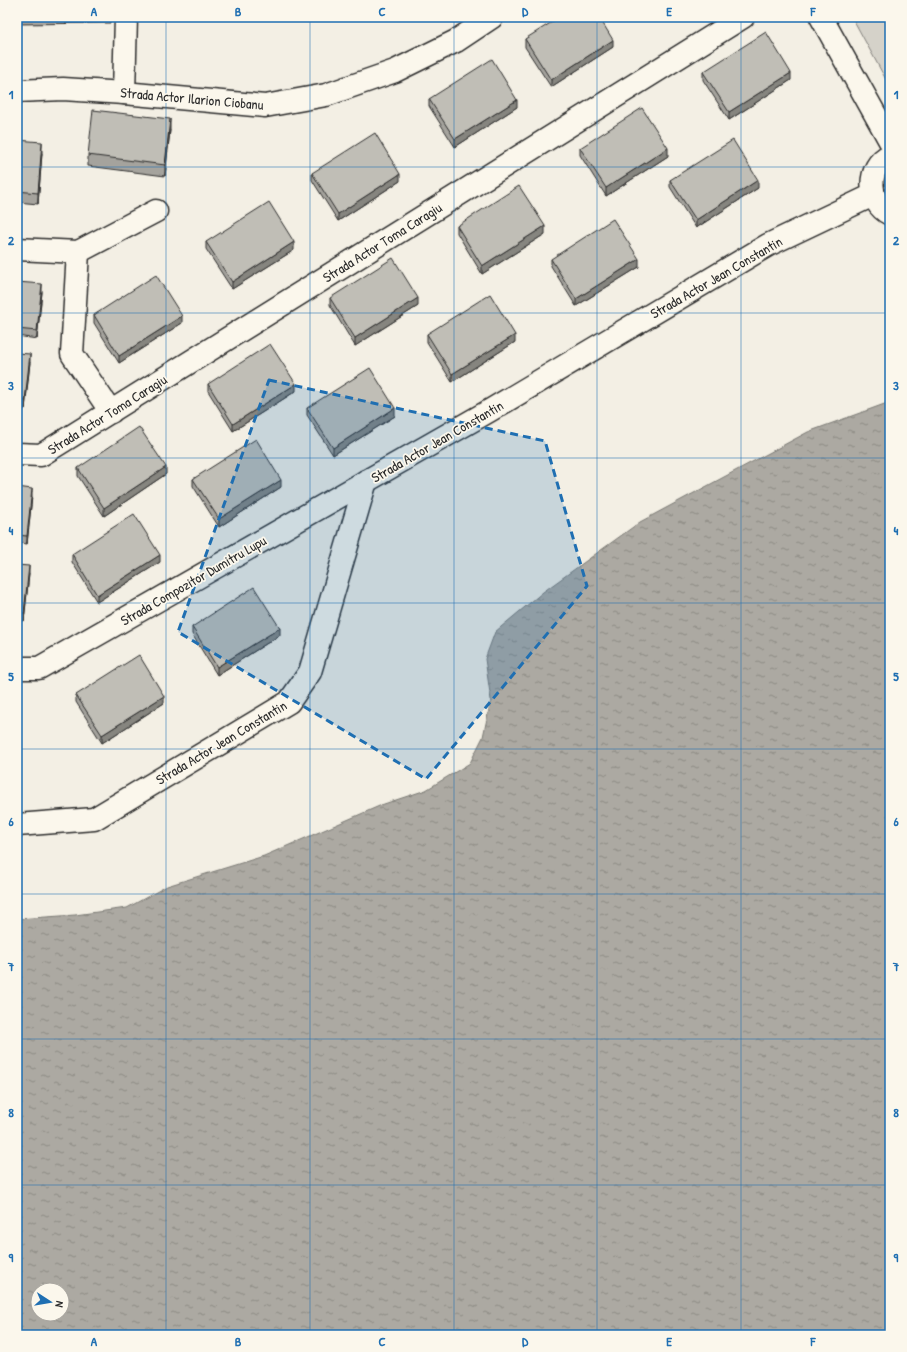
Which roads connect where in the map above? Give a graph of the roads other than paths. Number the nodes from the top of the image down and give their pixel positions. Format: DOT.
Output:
graph roads {
  1 [pos="126,17"];
  2 [pos="492,17"];
  3 [pos="743,17"];
  4 [pos="821,17"];
  5 [pos="17,91"];
  6 [pos="124,92"];
  7 [pos="890,141"];
  8 [pos="890,155"];
  9 [pos="873,195"];
  10 [pos="156,211"];
  11 [pos="890,214"];
  12 [pos="17,249"];
  13 [pos="78,252"];
  14 [pos="110,412"];
  15 [pos="17,454"];
  16 [pos="366,481"];
  17 [pos="17,668"];
  18 [pos="17,825"];
  1 -- 6 [label="street"];
  2 -- 6 [label="street, Strada Actor Ilarion Ciobanu"];
  3 -- 14 [label="street, Strada Actor Toma Caragiu"];
  4 -- 7 [label="street"];
  5 -- 6 [label="street, Strada Actor Ilarion Ciobanu"];
  8 -- 9 [label="street"];
  9 -- 11 [label="street"];
  9 -- 16 [label="street, Strada Actor Jean Constantin"];
  10 -- 13 [label="street"];
  12 -- 13 [label="street"];
  13 -- 14 [label="street"];
  14 -- 15 [label="street, Strada Actor Toma Caragiu"];
  16 -- 17 [label="street, Strada Compozitor Dumitru Lupu"];
  16 -- 18 [label="street, Strada Actor Jean Constantin"];
}
